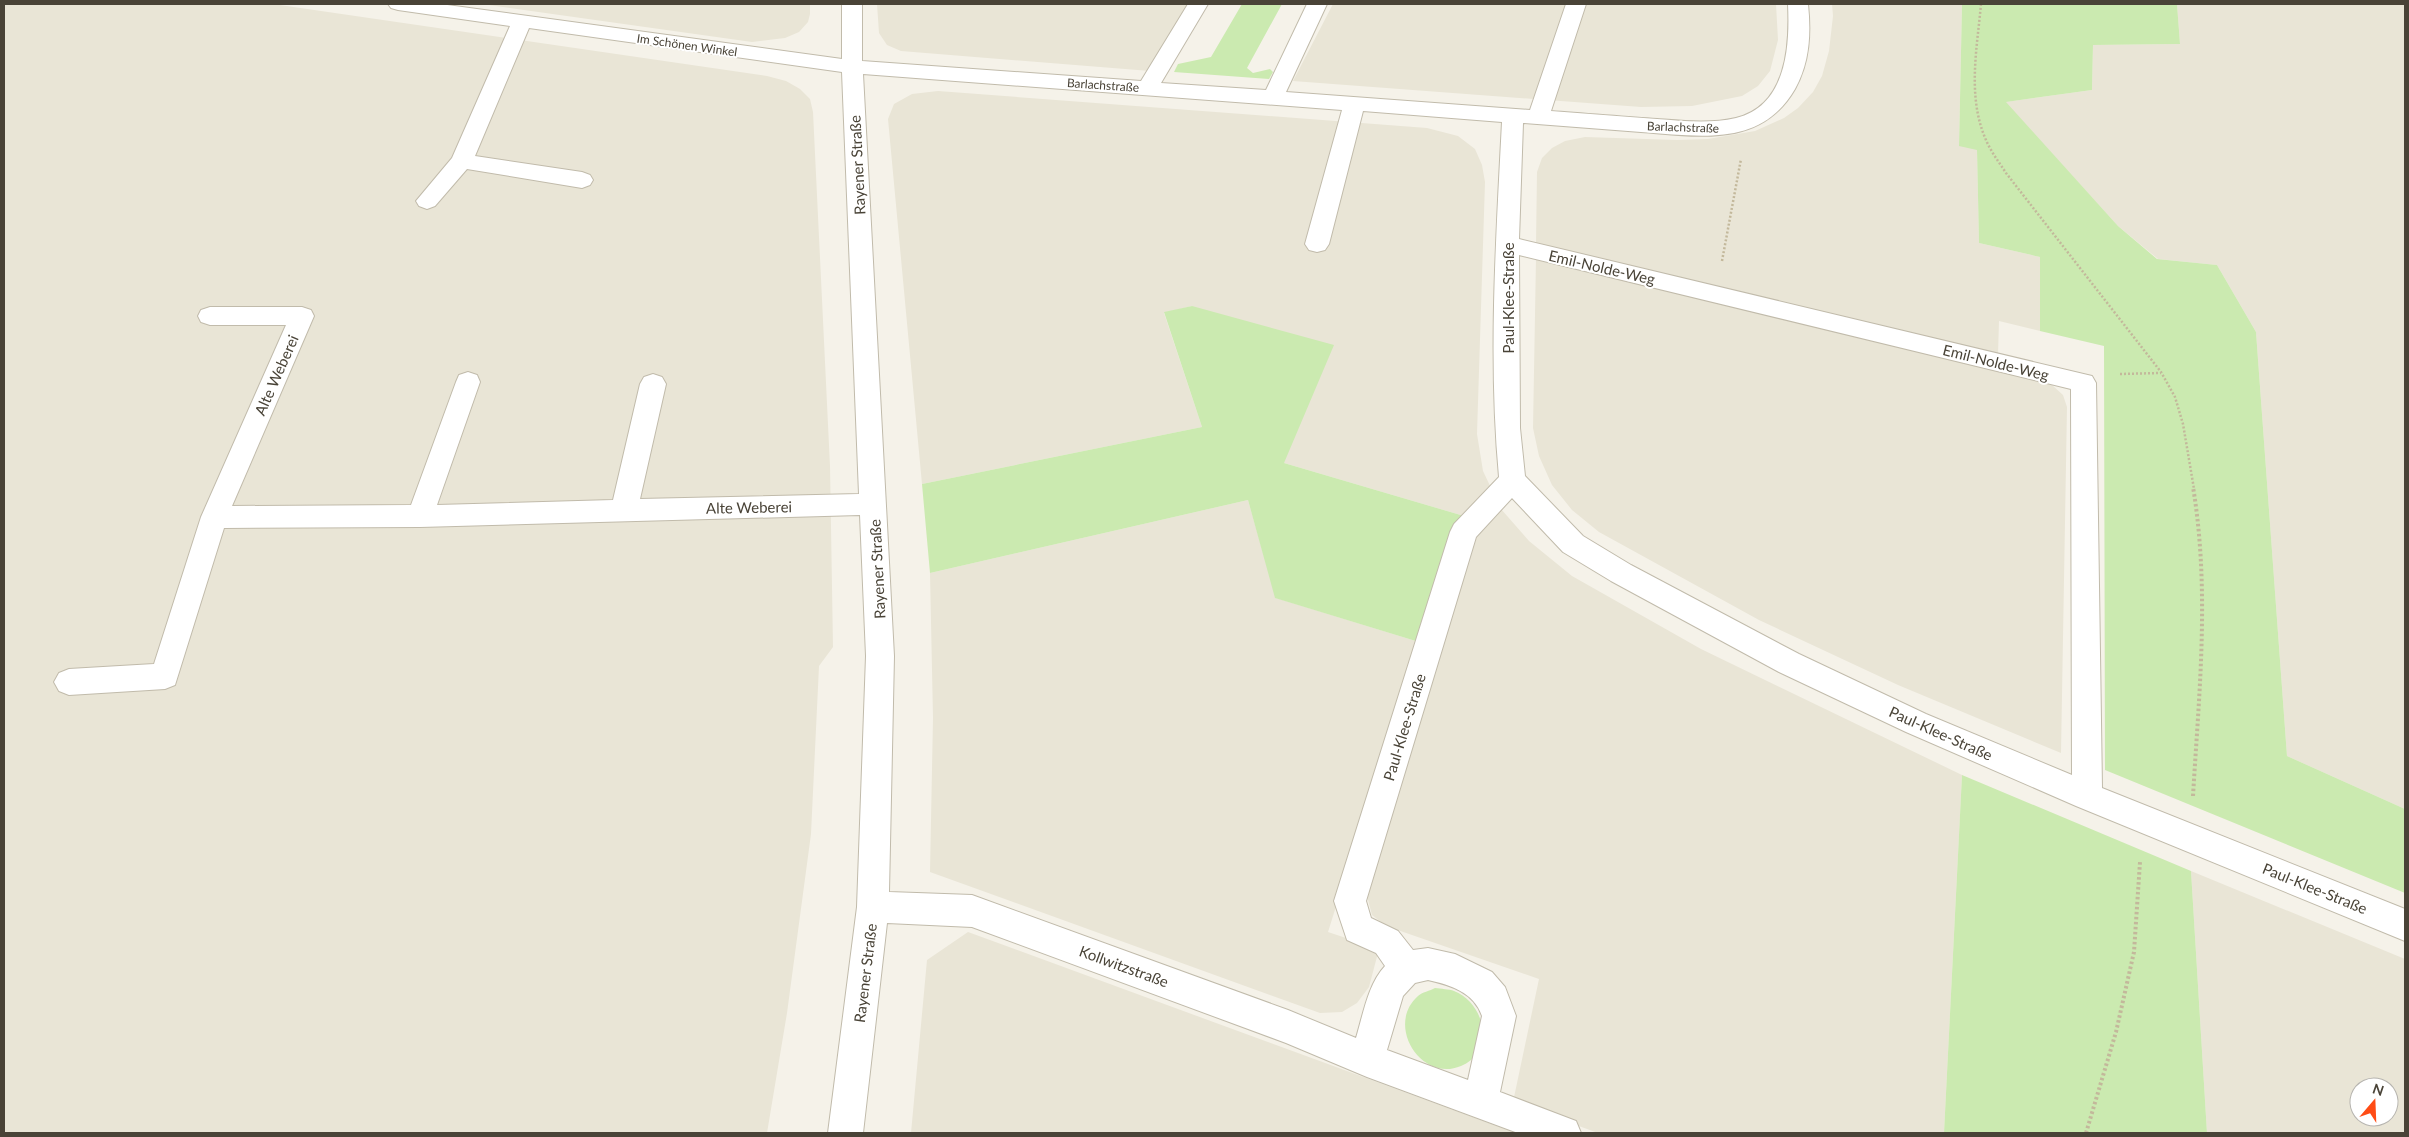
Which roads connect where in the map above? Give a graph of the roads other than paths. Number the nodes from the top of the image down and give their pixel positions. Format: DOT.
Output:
graph roads {
  1 [pos="398,4"];
  2 [pos="852,4"];
  3 [pos="1198,4"];
  4 [pos="1318,4"];
  5 [pos="1576,4"];
  6 [pos="1798,4"];
  7 [pos="522,22"];
  8 [pos="852,67"];
  9 [pos="1147,88"];
  10 [pos="1272,100"];
  11 [pos="1354,105"];
  12 [pos="1526,116"];
  13 [pos="462,161"];
  14 [pos="582,180"];
  15 [pos="427,201"];
  16 [pos="1316,244"];
  17 [pos="1507,244"];
  18 [pos="210,316"];
  19 [pos="468,382"];
  20 [pos="653,384"];
  21 [pos="1512,480"];
  22 [pos="873,504"];
  23 [pos="624,511"];
  24 [pos="420,516"];
  25 [pos="214,518"];
  26 [pos="69,682"];
  27 [pos="2087,796"];
  28 [pos="873,907"];
  29 [pos="2405,925"];
  30 [pos="1406,968"];
  31 [pos="1367,1060"];
  32 [pos="1481,1102"];
  33 [pos="845,1133"];
  34 [pos="1564,1133"];
  1 -- 7 [label="street, Im Schönen Winkel"];
  2 -- 8 [label="street, Rayener Straße"];
  3 -- 9 [label="street"];
  4 -- 10 [label="street"];
  5 -- 12 [label="street"];
  6 -- 12 [label="street, Barlachstraße"];
  7 -- 8 [label="street, Im Schönen Winkel"];
  7 -- 13 [label="street"];
  8 -- 9 [label="street, Barlachstraße"];
  8 -- 22 [label="street, Rayener Straße"];
  9 -- 10 [label="street, Barlachstraße"];
  10 -- 11 [label="street, Barlachstraße"];
  11 -- 12 [label="street, Barlachstraße"];
  11 -- 16 [label="street"];
  12 -- 17 [label="street, Paul-Klee-Straße"];
  13 -- 14 [label="street"];
  13 -- 15 [label="street"];
  17 -- 21 [label="street, Paul-Klee-Straße"];
  17 -- 27 [label="street, Emil-Nolde-Weg"];
  18 -- 25 [label="street, Alte Weberei"];
  19 -- 24 [label="street"];
  20 -- 23 [label="street"];
  21 -- 27 [label="street, Paul-Klee-Straße"];
  21 -- 30 [label="street, Paul-Klee-Straße"];
  22 -- 23 [label="street, Alte Weberei"];
  22 -- 28 [label="street, Rayener Straße"];
  23 -- 24 [label="street, Alte Weberei"];
  24 -- 25 [label="street, Alte Weberei"];
  25 -- 26 [label="street, Alte Weberei"];
  27 -- 29 [label="street, Paul-Klee-Straße"];
  28 -- 31 [label="street, Kollwitzstraße"];
  28 -- 33 [label="street, Rayener Straße"];
  30 -- 31 [label="street"];
  30 -- 32 [label="street"];
  31 -- 32 [label="street, Kollwitzstraße"];
  32 -- 34 [label="street, Kollwitzstraße"];
}
